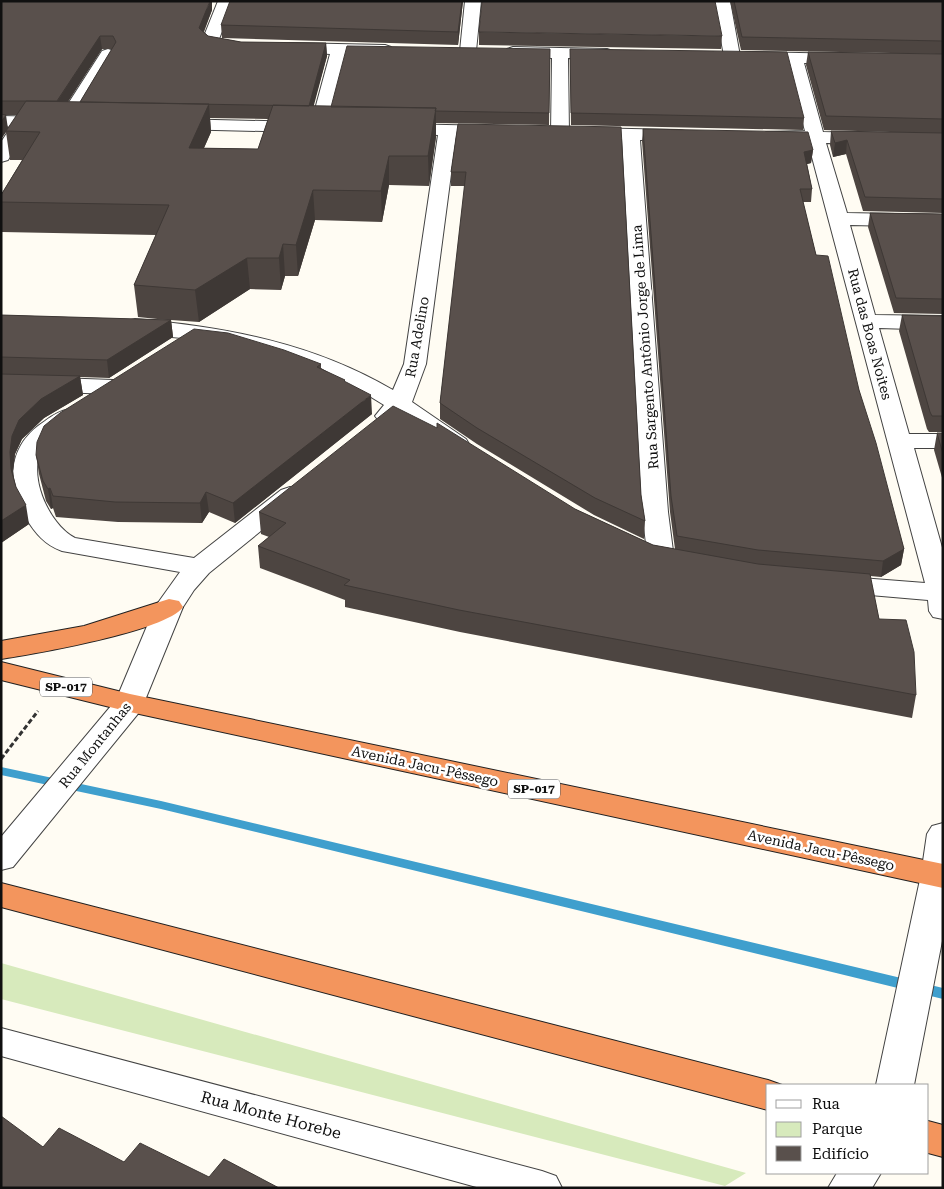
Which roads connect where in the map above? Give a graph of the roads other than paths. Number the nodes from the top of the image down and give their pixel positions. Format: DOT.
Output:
graph roads {
  1 [pos="474,1"];
  2 [pos="722,1"];
  3 [pos="225,3"];
  4 [pos="205,4"];
  5 [pos="259,48"];
  6 [pos="279,48"];
  7 [pos="339,49"];
  8 [pos="398,50"];
  9 [pos="448,51"];
  10 [pos="468,51"];
  11 [pos="560,53"];
  12 [pos="108,54"];
  13 [pos="627,54"];
  14 [pos="713,56"];
  15 [pos="732,56"];
  16 [pos="794,58"];
  17 [pos="863,59"];
  18 [pos="1,121"];
  19 [pos="23,122"];
  20 [pos="66,122"];
  21 [pos="86,122"];
  22 [pos="154,124"];
  23 [pos="319,127"];
  24 [pos="339,128"];
  25 [pos="378,129"];
  26 [pos="448,130"];
  27 [pos="513,132"];
  28 [pos="541,132"];
  29 [pos="560,132"];
  30 [pos="631,134"];
  31 [pos="699,135"];
  32 [pos="758,136"];
  33 [pos="816,137"];
  34 [pos="943,140"];
  35 [pos="1,156"];
  36 [pos="838,219"];
  37 [pos="943,221"];
  38 [pos="866,321"];
  39 [pos="943,323"];
  40 [pos="115,324"];
  41 [pos="201,332"];
  42 [pos="169,352"];
  43 [pos="1,383"];
  44 [pos="399,404"];
  45 [pos="370,432"];
  46 [pos="900,441"];
  47 [pos="943,441"];
  48 [pos="475,456"];
  49 [pos="308,481"];
  50 [pos="637,549"];
  51 [pos="199,567"];
  52 [pos="813,582"];
  53 [pos="942,599"];
  54 [pos="168,607"];
  55 [pos="1,650"];
  56 [pos="1,671"];
  57 [pos="122,713"];
  58 [pos="943,834"];
  59 [pos="3,858"];
  60 [pos="940,875"];
  61 [pos="1,895"];
  62 [pos="1,1042"];
  63 [pos="895,1084"];
  64 [pos="766,1094"];
  65 [pos="929,1137"];
  66 [pos="943,1141"];
  67 [pos="860,1174"];
  68 [pos="542,1188"];
  69 [pos="848,1188"];
  1 -- 10 [label="street"];
  2 -- 15 [label="street"];
  3 -- 4 [label="street"];
  3 -- 5 [label="street"];
  6 -- 7 [label="street"];
  7 -- 8 [label="street"];
  7 -- 23 [label="street"];
  9 -- 10 [label="street"];
  10 -- 11 [label="street"];
  11 -- 13 [label="street"];
  11 -- 29 [label="street"];
  12 -- 20 [label="street"];
  14 -- 15 [label="street"];
  15 -- 16 [label="street"];
  16 -- 17 [label="street"];
  16 -- 33 [label="street, Rua das Boas Noites"];
  18 -- 19 [label="street"];
  19 -- 20 [label="street"];
  19 -- 35 [label="street"];
  20 -- 21 [label="street"];
  22 -- 23 [label="street"];
  23 -- 24 [label="street"];
  25 -- 26 [label="street"];
  26 -- 27 [label="street"];
  26 -- 44 [label="street, Rua Adelino"];
  28 -- 29 [label="street"];
  29 -- 30 [label="street"];
  30 -- 31 [label="street"];
  30 -- 50 [label="street, Rua Sargento Antônio Jorge de Lima"];
  32 -- 33 [label="street"];
  33 -- 34 [label="street"];
  33 -- 36 [label="street, Rua das Boas Noites"];
  36 -- 37 [label="street"];
  36 -- 38 [label="street, Rua das Boas Noites"];
  38 -- 39 [label="street"];
  38 -- 46 [label="street, Rua das Boas Noites"];
  40 -- 41 [label="street"];
  41 -- 42 [label="street"];
  41 -- 44 [label="street"];
  43 -- 51 [label="street"];
  44 -- 45 [label="street, Rua Adelino"];
  44 -- 48 [label="street"];
  46 -- 47 [label="street"];
  46 -- 53 [label="street, Rua das Boas Noites"];
  49 -- 51 [label="street"];
  51 -- 54 [label="street, Rua Montanhas"];
  52 -- 53 [label="street"];
  54 -- 55 [label="highway"];
  54 -- 57 [label="street, Rua Montanhas"];
  56 -- 57 [label="highway, Avenida Jacu-Pêssego / SP-017"];
  57 -- 59 [label="street, Rua Montanhas"];
  57 -- 60 [label="highway, Avenida Jacu-Pêssego / SP-017"];
  58 -- 60 [label="street"];
  60 -- 63 [label="street"];
  61 -- 64 [label="highway"];
  62 -- 68 [label="street, Rua Monte Horebe"];
  65 -- 66 [label="highway"];
  67 -- 69 [label="street"];
}
